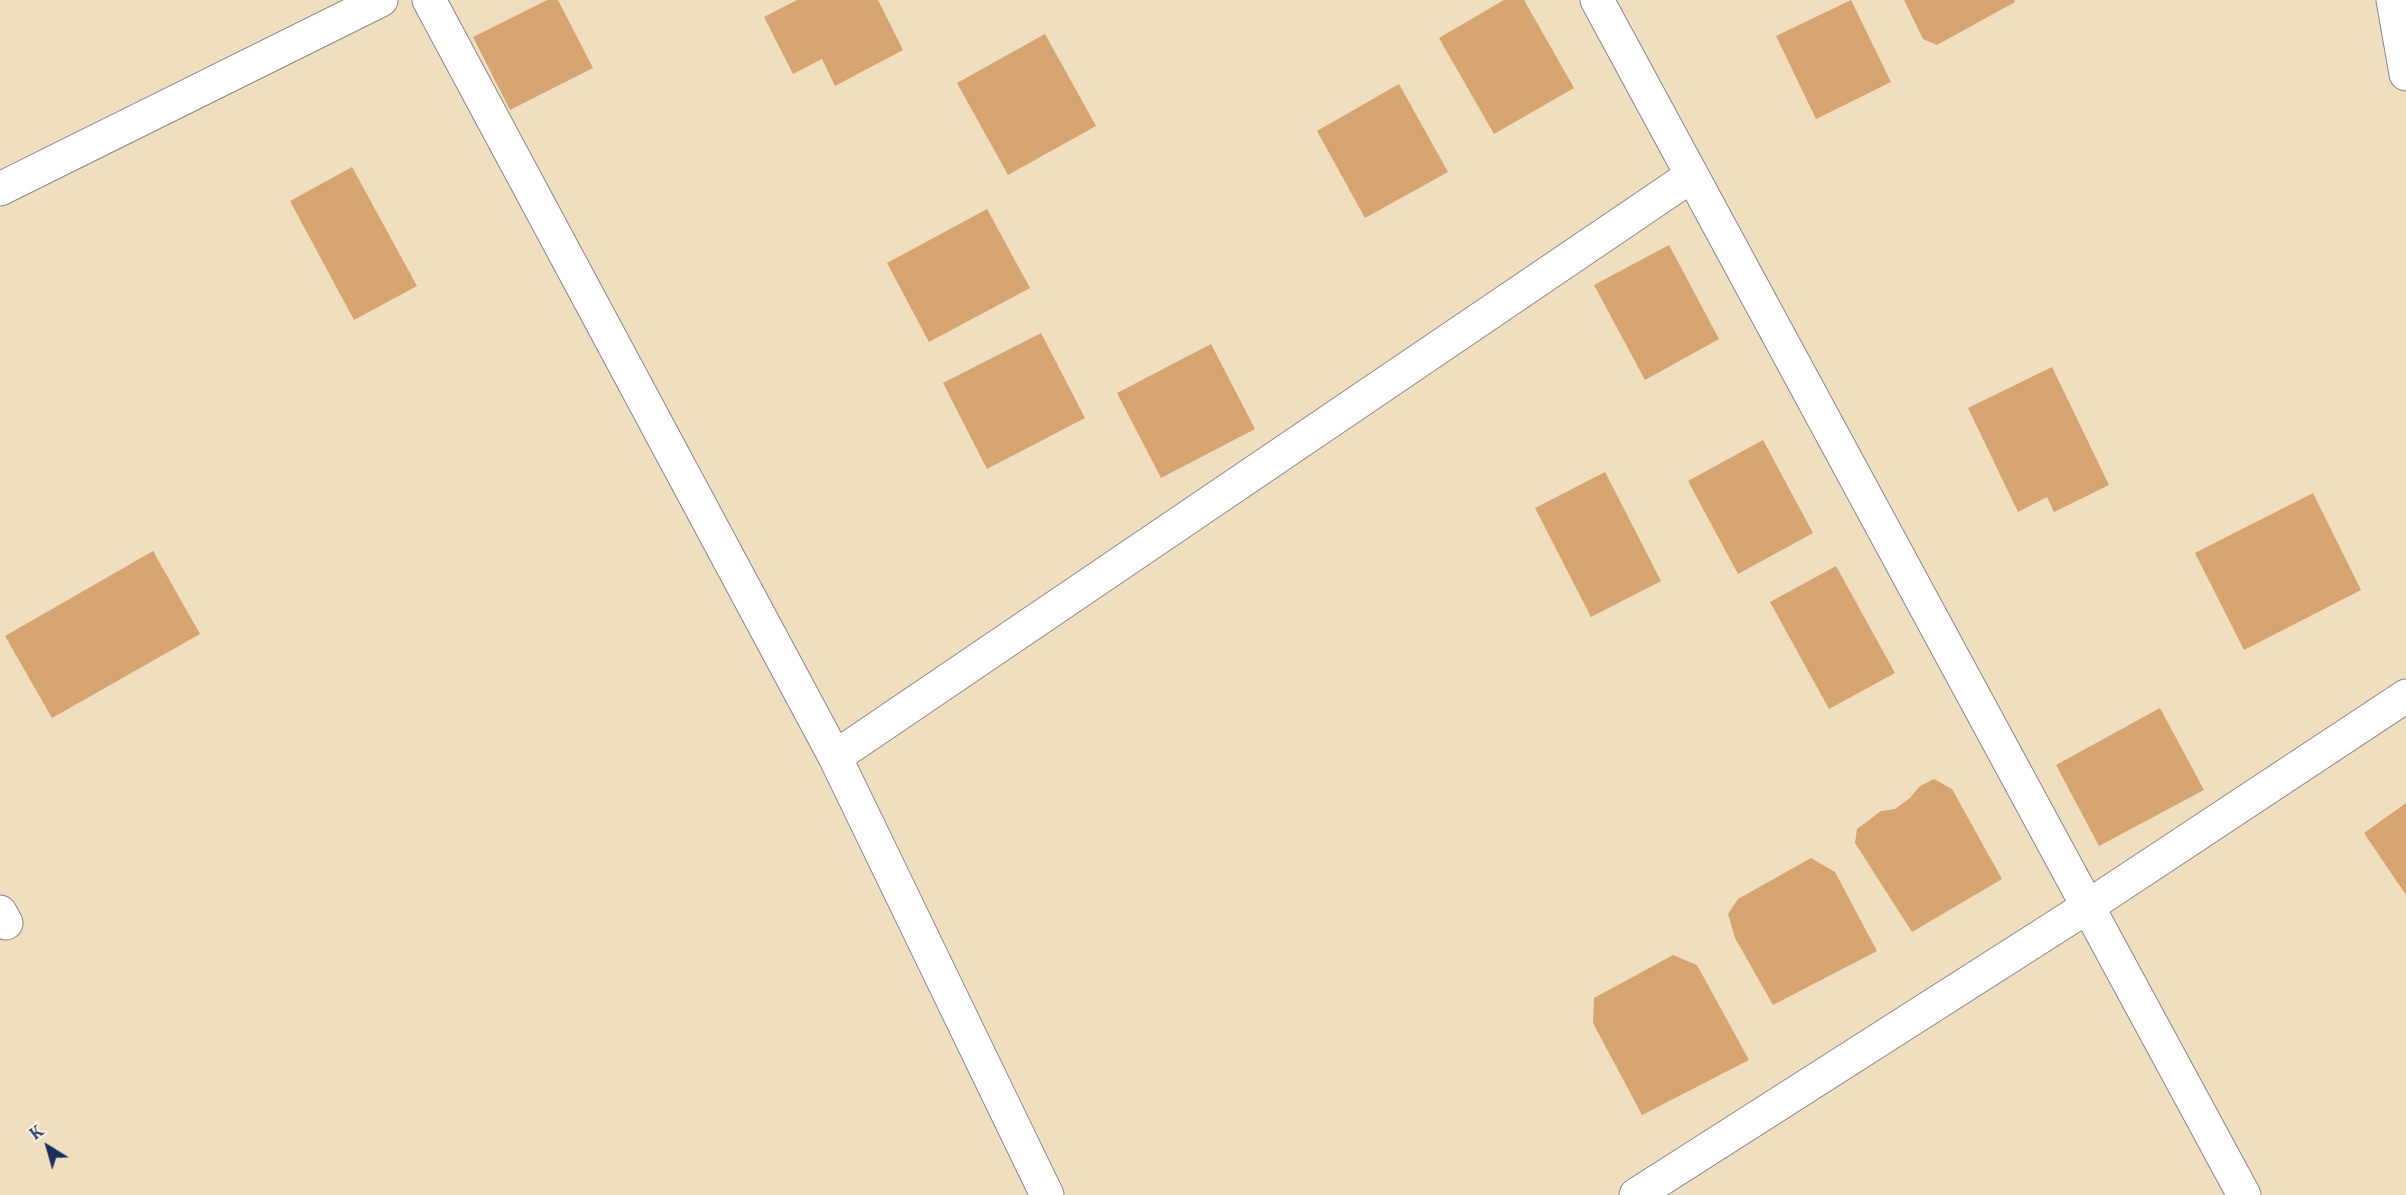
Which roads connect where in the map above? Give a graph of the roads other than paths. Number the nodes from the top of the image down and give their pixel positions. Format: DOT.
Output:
graph roads {
  1 [pos="381,0"];
  2 [pos="429,0"];
  3 [pos="1597,0"];
  4 [pos="2393,0"];
  5 [pos="2406,74"];
  6 [pos="1691,176"];
  7 [pos="0,189"];
  8 [pos="2406,696"];
  9 [pos="835,757"];
  10 [pos="2087,907"];
  11 [pos="1047,1195"];
  12 [pos="1636,1195"];
  13 [pos="2244,1195"];
  1 -- 7 [label="street"];
  2 -- 9 [label="street"];
  3 -- 6 [label="street"];
  4 -- 5 [label="street"];
  6 -- 9 [label="street"];
  6 -- 10 [label="street"];
  8 -- 10 [label="street"];
  9 -- 11 [label="street"];
  10 -- 12 [label="street"];
  10 -- 13 [label="street"];
}
